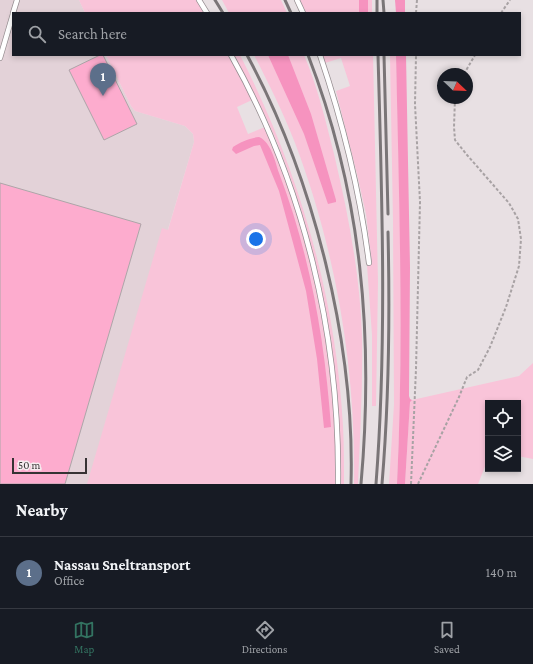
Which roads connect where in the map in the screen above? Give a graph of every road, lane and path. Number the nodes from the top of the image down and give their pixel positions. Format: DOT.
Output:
graph roads {
  1 [pos="17,0"];
  2 [pos="199,0"];
  3 [pos="297,0"];
  4 [pos="417,0"];
  5 [pos="510,0"];
  6 [pos="14,12"];
  7 [pos="206,12"];
  8 [pos="303,12"];
  9 [pos="416,12"];
  10 [pos="502,12"];
  11 [pos="12,17"];
  12 [pos="232,56"];
  13 [pos="320,56"];
  14 [pos="416,56"];
  15 [pos="473,56"];
  16 [pos="0,58"];
  17 [pos="467,68"];
  18 [pos="455,104"];
  19 [pos="369,263"];
  20 [pos="338,484"];
  21 [pos="411,484"];
  22 [pos="418,484"];
  1 -- 6 [label="lane"];
  2 -- 7 [label="lane"];
  3 -- 8 [label="lane"];
  4 -- 9 [label="path"];
  5 -- 10 [label="path"];
  11 -- 16 [label="lane"];
  12 -- 20 [label="lane"];
  13 -- 19 [label="lane"];
  14 -- 21 [label="path"];
  15 -- 17 [label="path"];
  18 -- 22 [label="path"];
}
